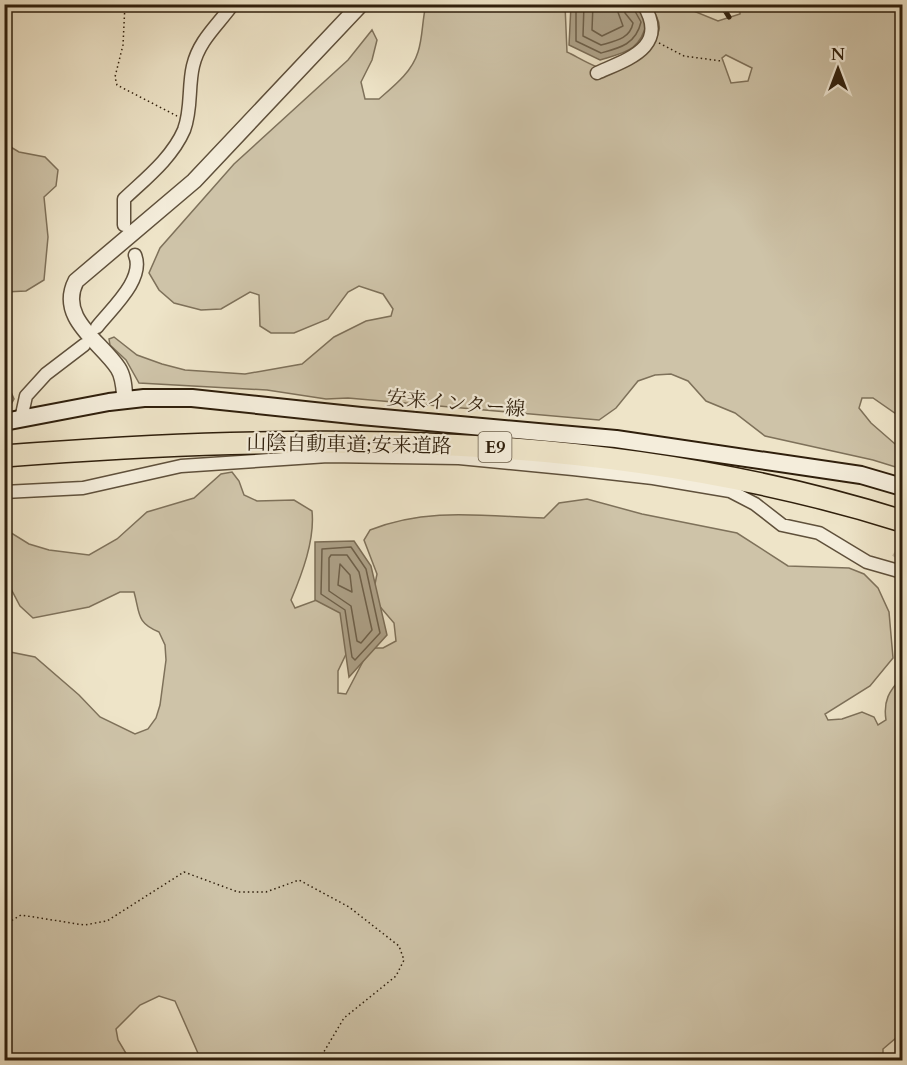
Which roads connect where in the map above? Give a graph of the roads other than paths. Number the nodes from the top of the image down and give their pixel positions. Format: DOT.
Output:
graph roads {
  1 [pos="233,4"];
  2 [pos="361,4"];
  3 [pos="643,4"];
  4 [pos="597,73"];
  5 [pos="124,225"];
  6 [pos="135,255"];
  7 [pos="97,327"];
  8 [pos="84,345"];
  9 [pos="124,400"];
  10 [pos="13,420"];
  11 [pos="4,456"];
  12 [pos="903,487"];
  13 [pos="4,492"];
  14 [pos="903,521"];
  15 [pos="897,566"];
  1 -- 5 [label="street"];
  2 -- 9 [label="street"];
  3 -- 4 [label="street"];
  6 -- 7 [label="street"];
  8 -- 10 [label="street"];
  9 -- 10 [label="main road, 安来インター線"];
  9 -- 12 [label="main road, 安来インター線"];
  11 -- 14 [label="highway, 山陰自動車道;安来道路 / E9"];
  13 -- 15 [label="street"];
}
